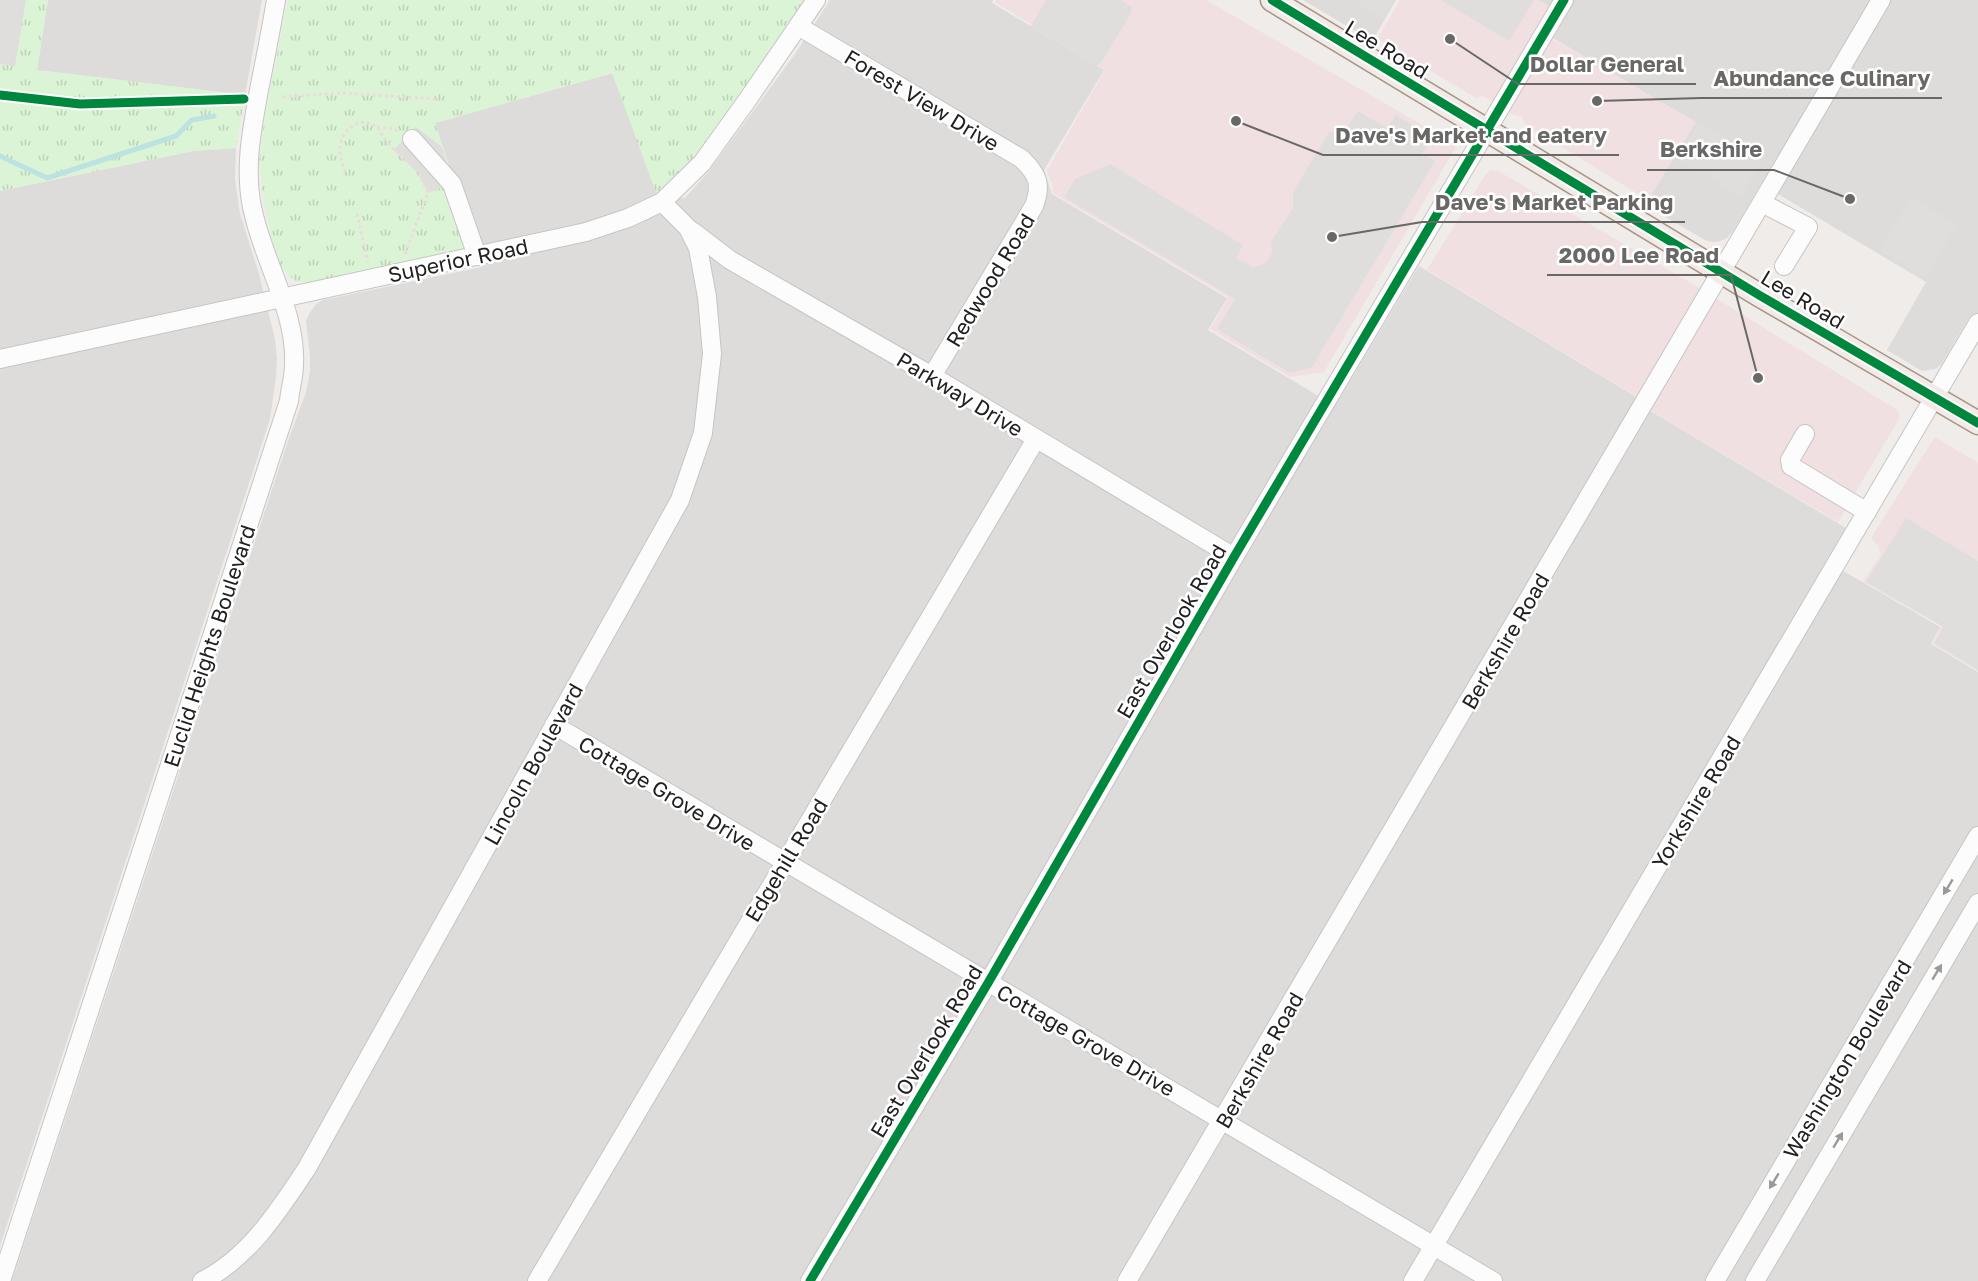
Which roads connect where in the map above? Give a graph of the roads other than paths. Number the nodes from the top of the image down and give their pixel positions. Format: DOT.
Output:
graph roads {
  1 [pos="276,0"];
  2 [pos="816,0"];
  3 [pos="1272,0"];
  4 [pos="1564,0"];
  5 [pos="1881,0"];
  6 [pos="1294,6"];
  7 [pos="798,26"];
  8 [pos="1488,131"];
  9 [pos="410,137"];
  10 [pos="1038,181"];
  11 [pos="662,202"];
  12 [pos="1762,203"];
  13 [pos="688,228"];
  14 [pos="477,256"];
  15 [pos="1784,266"];
  16 [pos="1722,272"];
  17 [pos="282,299"];
  18 [pos="1978,323"];
  19 [pos="0,359"];
  20 [pos="932,376"];
  21 [pos="1934,397"];
  22 [pos="1978,423"];
  23 [pos="1805,434"];
  24 [pos="1036,439"];
  25 [pos="1867,512"];
  26 [pos="1234,557"];
  27 [pos="554,725"];
  28 [pos="1978,837"];
  29 [pos="784,862"];
  30 [pos="1978,903"];
  31 [pos="988,983"];
  32 [pos="1223,1120"];
  33 [pos="1434,1246"];
  34 [pos="1,1281"];
  35 [pos="202,1281"];
  36 [pos="537,1281"];
  37 [pos="810,1281"];
  38 [pos="1127,1281"];
  39 [pos="1413,1281"];
  40 [pos="1493,1281"];
  41 [pos="1715,1281"];
  42 [pos="1755,1281"];
  1 -- 17 [label="street, Euclid Heights Boulevard"];
  2 -- 7 [label="street, Superior Road"];
  3 -- 6 [label="main road, Lee Road"];
  4 -- 8 [label="street, East Overlook Road"];
  5 -- 12 [label="street, Berkshire Road"];
  6 -- 8 [label="main road, Lee Road"];
  7 -- 10 [label="street, Forest View Drive"];
  7 -- 11 [label="street, Superior Road"];
  8 -- 16 [label="main road, Lee Road"];
  8 -- 26 [label="street, East Overlook Road"];
  9 -- 14 [label="street"];
  10 -- 20 [label="street, Redwood Road"];
  11 -- 13 [label="street, Lincoln Boulevard"];
  11 -- 14 [label="street, Superior Road"];
  12 -- 15 [label="street"];
  12 -- 16 [label="street, Berkshire Road"];
  13 -- 20 [label="street, Parkway Drive"];
  13 -- 27 [label="street, Lincoln Boulevard"];
  14 -- 17 [label="street, Superior Road"];
  16 -- 21 [label="main road, Lee Road"];
  16 -- 32 [label="street, Berkshire Road"];
  17 -- 19 [label="street, Superior Road"];
  17 -- 34 [label="street, Euclid Heights Boulevard"];
  18 -- 21 [label="street, Yorkshire Road"];
  20 -- 24 [label="street, Parkway Drive"];
  21 -- 22 [label="main road, Lee Road"];
  21 -- 25 [label="street, Yorkshire Road"];
  23 -- 25 [label="street"];
  24 -- 26 [label="street, Parkway Drive"];
  24 -- 29 [label="street, Edgehill Road"];
  25 -- 33 [label="street, Yorkshire Road"];
  26 -- 31 [label="street, East Overlook Road"];
  27 -- 29 [label="street, Cottage Grove Drive"];
  27 -- 35 [label="street, Lincoln Boulevard"];
  28 -- 41 [label="street, Washington Boulevard, one-way"];
  29 -- 31 [label="street, Cottage Grove Drive"];
  29 -- 36 [label="street, Edgehill Road"];
  42 -- 30 [label="street, Washington Boulevard, one-way"];
  31 -- 32 [label="street, Cottage Grove Drive"];
  31 -- 37 [label="street, East Overlook Road"];
  32 -- 33 [label="street, Cottage Grove Drive"];
  32 -- 38 [label="street, Berkshire Road"];
  33 -- 39 [label="street, Yorkshire Road"];
  33 -- 40 [label="street, Cottage Grove Drive"];
}
